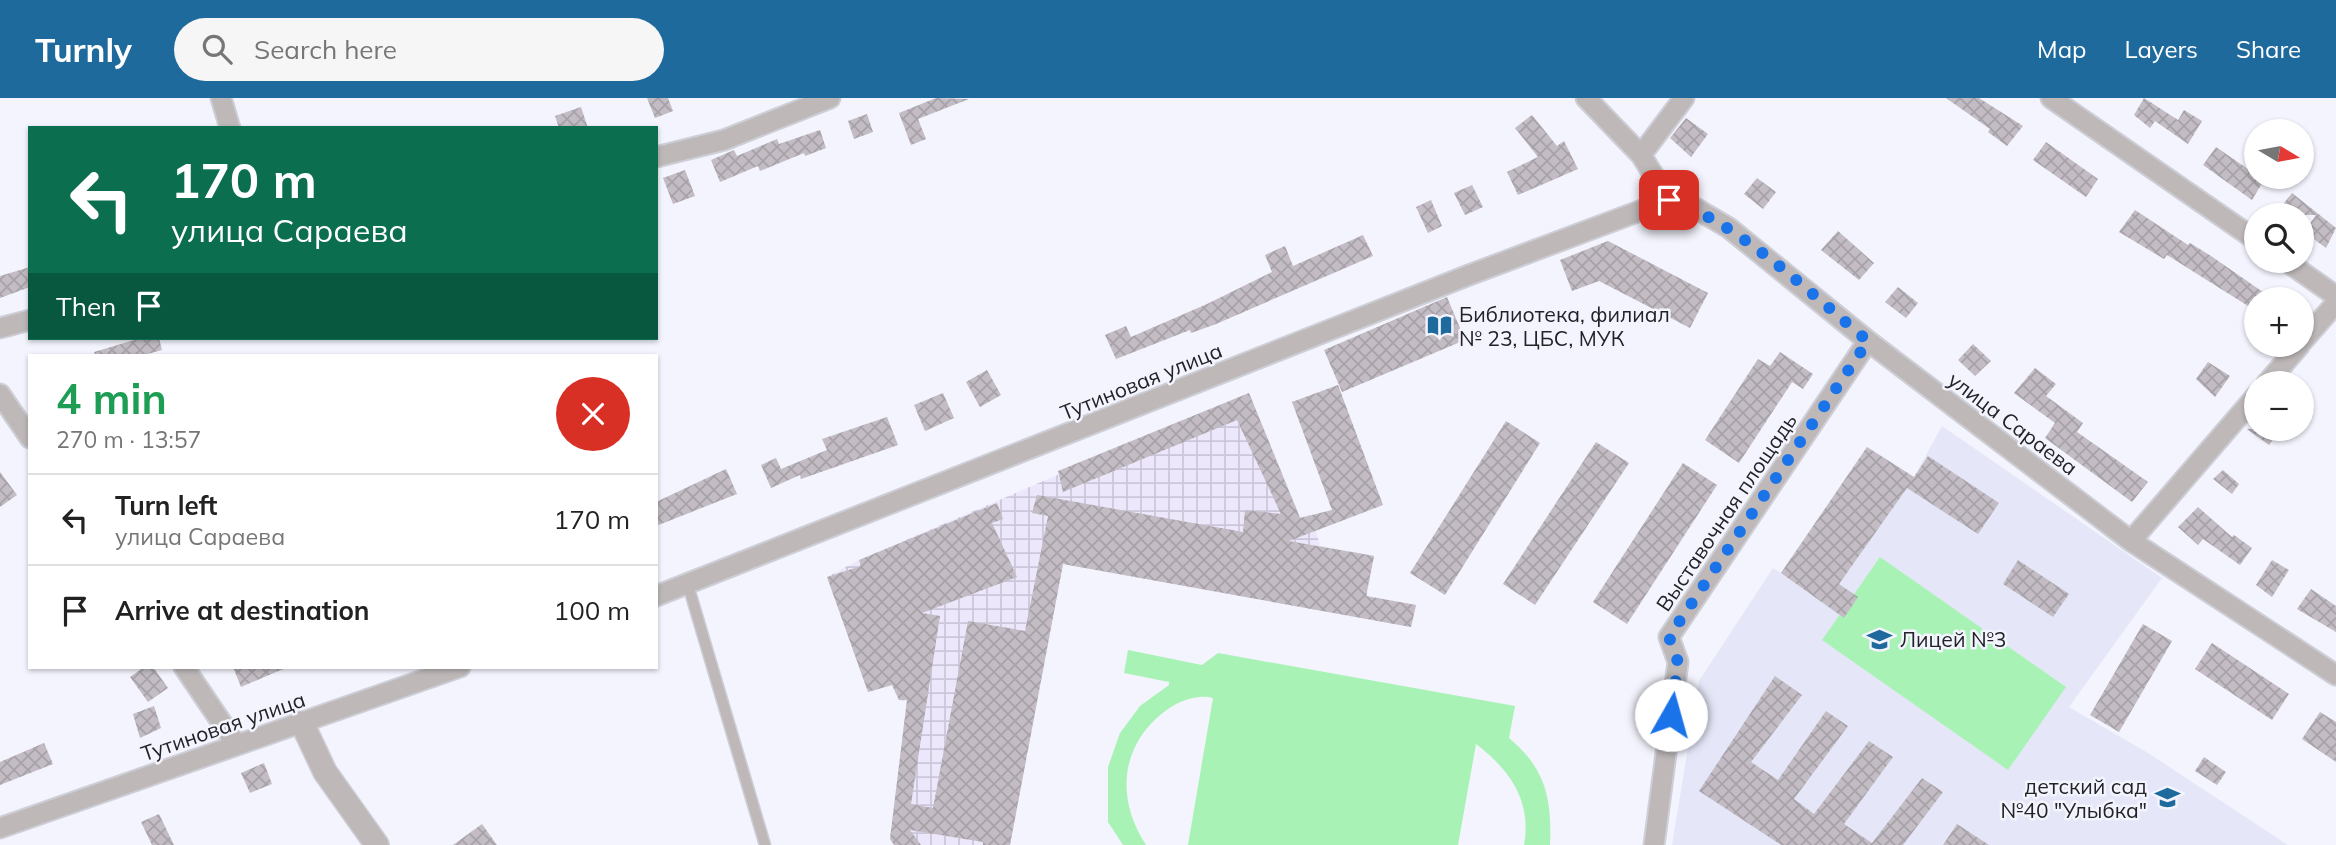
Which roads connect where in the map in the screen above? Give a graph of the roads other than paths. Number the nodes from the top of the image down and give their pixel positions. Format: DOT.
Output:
graph roads {
  1 [pos="221,98"];
  2 [pos="830,98"];
  3 [pos="1586,98"];
  4 [pos="1684,98"];
  5 [pos="2051,98"];
  6 [pos="229,126"];
  7 [pos="1641,155"];
  8 [pos="658,157"];
  9 [pos="1669,200"];
  10 [pos="2244,232"];
  11 [pos="2303,273"];
  12 [pos="2336,296"];
  13 [pos="2336,303"];
  14 [pos="28,321"];
  15 [pos="0,328"];
  16 [pos="2314,329"];
  17 [pos="1868,341"];
  18 [pos="2290,357"];
  19 [pos="2277,371"];
  20 [pos="0,394"];
  21 [pos="2244,410"];
  22 [pos="28,435"];
  23 [pos="2131,541"];
  24 [pos="688,585"];
  25 [pos="658,595"];
  26 [pos="185,669"];
  27 [pos="454,669"];
  28 [pos="2336,675"];
  29 [pos="302,723"];
  30 [pos="236,744"];
  31 [pos="0,828"];
  32 [pos="377,845"];
  33 [pos="765,845"];
  34 [pos="1654,845"];
  1 -- 6 [label="street"];
  2 -- 8 [label="street"];
  3 -- 7 [label="street"];
  4 -- 7 [label="street"];
  5 -- 10 [label="street"];
  7 -- 9 [label="street"];
  9 -- 17 [label="street, улица Сараева"];
  9 -- 24 [label="street, Тутиновая улица"];
  11 -- 12 [label="street"];
  13 -- 16 [label="street"];
  14 -- 15 [label="street"];
  17 -- 23 [label="street, улица Сараева"];
  17 -- 34 [label="street, Выставочная площадь"];
  18 -- 19 [label="street"];
  20 -- 22 [label="street"];
  21 -- 23 [label="street"];
  23 -- 28 [label="street, улица Сараева"];
  24 -- 25 [label="street, Тутиновая улица"];
  24 -- 33 [label="lane"];
  26 -- 30 [label="street"];
  27 -- 29 [label="street, Тутиновая улица"];
  29 -- 30 [label="street, Тутиновая улица"];
  29 -- 32 [label="street"];
  30 -- 31 [label="street, Тутиновая улица"];
}
